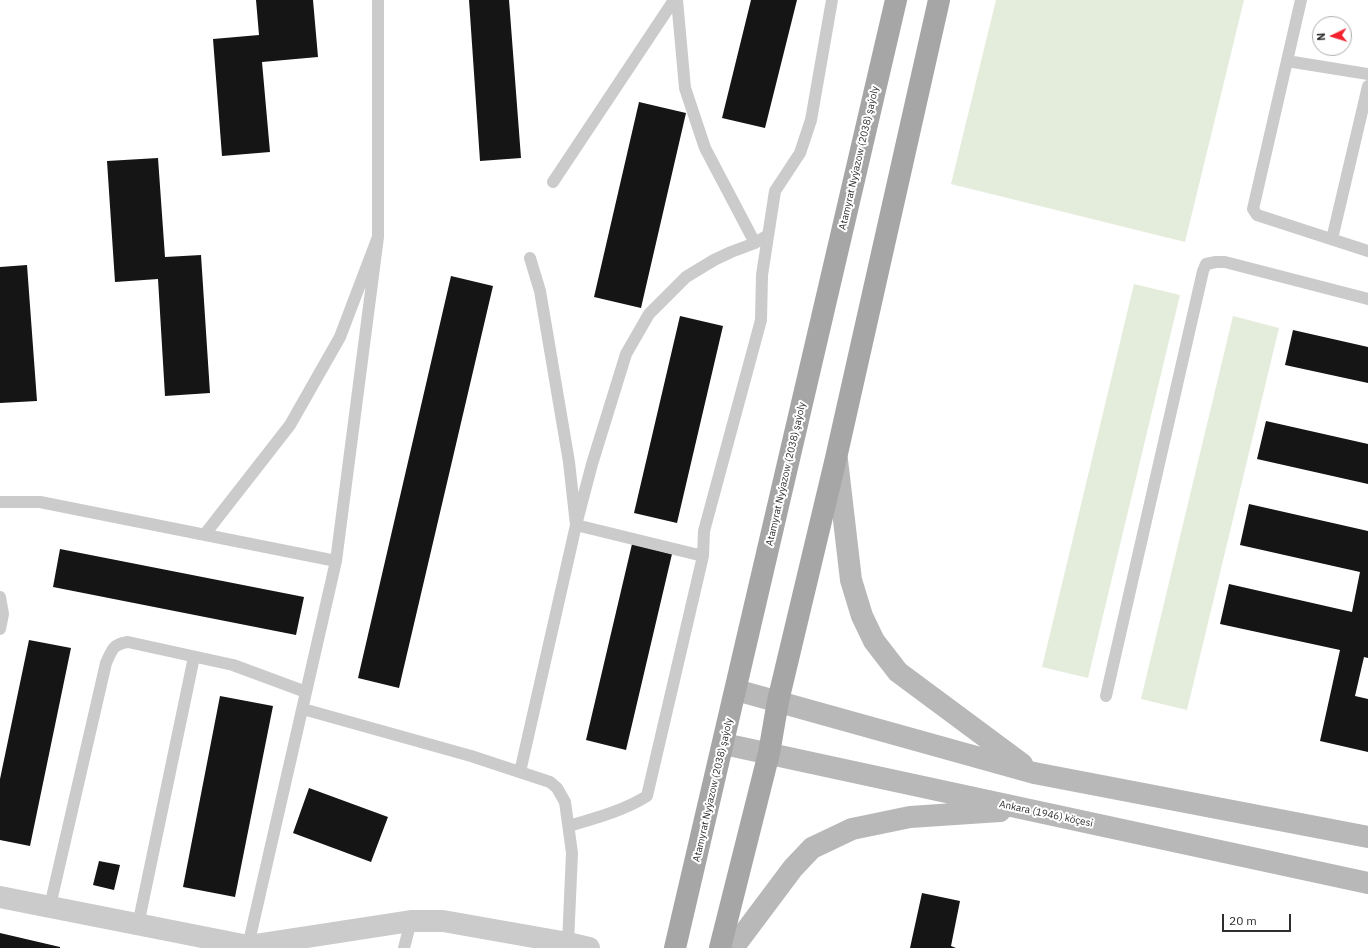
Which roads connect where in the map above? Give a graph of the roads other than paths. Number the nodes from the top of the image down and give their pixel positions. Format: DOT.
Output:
graph roads {
  1 [pos="378,0"];
  2 [pos="676,0"];
  3 [pos="832,0"];
  4 [pos="896,0"];
  5 [pos="939,0"];
  6 [pos="1301,0"];
  7 [pos="1287,61"];
  8 [pos="1368,74"];
  9 [pos="1368,86"];
  10 [pos="553,182"];
  11 [pos="768,235"];
  12 [pos="378,237"];
  13 [pos="1332,239"];
  14 [pos="755,243"];
  15 [pos="1368,251"];
  16 [pos="530,258"];
  17 [pos="1368,299"];
  18 [pos="836,458"];
  19 [pos="0,502"];
  20 [pos="576,524"];
  21 [pos="205,534"];
  22 [pos="703,556"];
  23 [pos="336,561"];
  24 [pos="0,597"];
  25 [pos="0,629"];
  26 [pos="194,657"];
  27 [pos="736,690"];
  28 [pos="306,692"];
  29 [pos="1106,696"];
  30 [pos="778,701"];
  31 [pos="303,709"];
  32 [pos="724,744"];
  33 [pos="769,753"];
  34 [pos="520,772"];
  35 [pos="1034,773"];
  36 [pos="1026,809"];
  37 [pos="569,826"];
  38 [pos="1368,837"];
  39 [pos="1368,883"];
  40 [pos="0,897"];
  41 [pos="50,906"];
  42 [pos="411,921"];
  43 [pos="138,925"];
  44 [pos="296,943"];
  45 [pos="248,946"];
  46 [pos="579,946"];
  47 [pos="404,948"];
  48 [pos="676,948"];
  49 [pos="720,948"];
  50 [pos="733,948"];
  1 -- 12 [label="lane"];
  2 -- 10 [label="lane"];
  2 -- 14 [label="lane"];
  3 -- 11 [label="lane"];
  4 -- 27 [label="main road, Atamyrat Nyýazow (2038) şaýoly"];
  5 -- 18 [label="main road"];
  6 -- 7 [label="lane"];
  7 -- 8 [label="lane"];
  7 -- 13 [label="lane"];
  9 -- 13 [label="lane"];
  11 -- 14 [label="lane"];
  11 -- 22 [label="lane"];
  12 -- 21 [label="lane"];
  12 -- 23 [label="lane"];
  13 -- 15 [label="lane"];
  14 -- 20 [label="lane"];
  16 -- 20 [label="lane"];
  17 -- 29 [label="lane"];
  18 -- 30 [label="main road"];
  18 -- 35 [label="main road"];
  19 -- 21 [label="lane"];
  20 -- 22 [label="lane"];
  20 -- 34 [label="lane"];
  21 -- 23 [label="lane"];
  22 -- 37 [label="lane"];
  23 -- 28 [label="lane"];
  24 -- 25 [label="lane"];
  26 -- 28 [label="lane"];
  26 -- 41 [label="lane"];
  26 -- 43 [label="lane"];
  27 -- 30 [label="main road"];
  27 -- 32 [label="main road, Atamyrat Nyýazow (2038) şaýoly"];
  28 -- 31 [label="lane"];
  30 -- 33 [label="main road"];
  30 -- 35 [label="main road"];
  31 -- 34 [label="lane"];
  31 -- 45 [label="lane"];
  32 -- 33 [label="main road, Ankara (1946) köçesi"];
  32 -- 48 [label="main road, Atamyrat Nyýazow (2038) şaýoly"];
  33 -- 36 [label="main road, Ankara (1946) köçesi"];
  33 -- 49 [label="main road"];
  34 -- 37 [label="lane"];
  35 -- 38 [label="main road"];
  36 -- 39 [label="main road, Ankara (1946) köçesi"];
  36 -- 50 [label="main road"];
  37 -- 46 [label="lane"];
  40 -- 41 [label="street"];
  41 -- 43 [label="street"];
  42 -- 44 [label="street"];
  42 -- 46 [label="street"];
  42 -- 47 [label="lane"];
  43 -- 45 [label="street"];
  44 -- 45 [label="street"];
}
